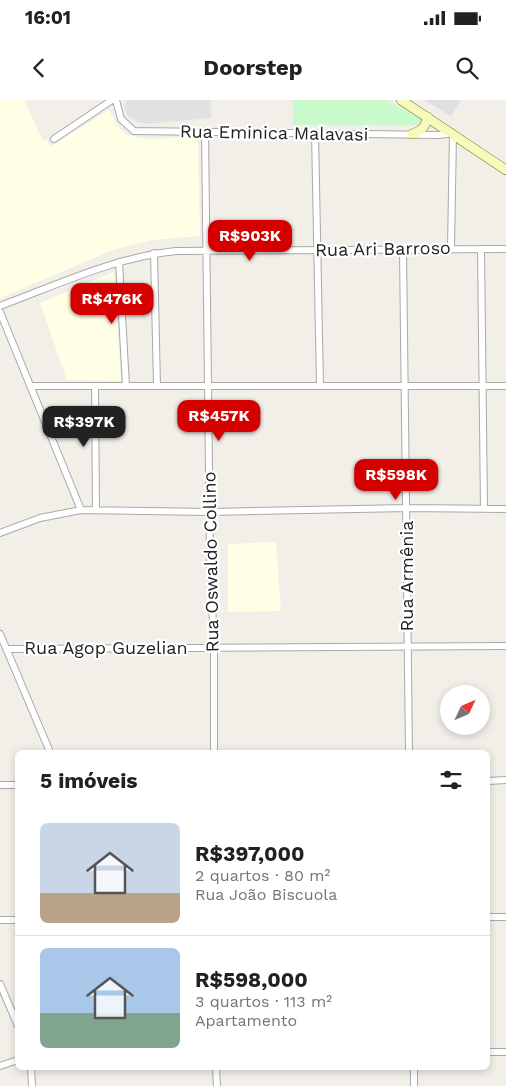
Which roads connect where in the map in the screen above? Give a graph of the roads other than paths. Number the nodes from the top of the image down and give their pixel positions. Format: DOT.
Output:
graph roads {
  1 [pos="114,100"];
  2 [pos="401,100"];
  3 [pos="428,117"];
  4 [pos="205,131"];
  5 [pos="315,133"];
  6 [pos="452,133"];
  7 [pos="412,134"];
  8 [pos="54,139"];
  9 [pos="506,170"];
  10 [pos="451,248"];
  11 [pos="480,249"];
  12 [pos="506,249"];
  13 [pos="317,250"];
  14 [pos="403,250"];
  15 [pos="206,252"];
  16 [pos="154,253"];
  17 [pos="119,262"];
  18 [pos="0,306"];
  19 [pos="0,312"];
  20 [pos="30,386"];
  21 [pos="95,386"];
  22 [pos="126,386"];
  23 [pos="157,386"];
  24 [pos="208,386"];
  25 [pos="320,386"];
  26 [pos="404,386"];
  27 [pos="482,386"];
  28 [pos="506,386"];
  29 [pos="407,508"];
  30 [pos="484,509"];
  31 [pos="506,509"];
  32 [pos="81,510"];
  33 [pos="96,510"];
  34 [pos="210,512"];
  35 [pos="0,533"];
  36 [pos="0,634"];
  37 [pos="408,646"];
  38 [pos="506,646"];
  39 [pos="214,648"];
  40 [pos="6,649"];
  41 [pos="49,750"];
  42 [pos="214,750"];
  43 [pos="409,750"];
  44 [pos="506,780"];
  45 [pos="490,781"];
  46 [pos="0,785"];
  47 [pos="15,785"];
  48 [pos="490,917"];
  49 [pos="506,917"];
  50 [pos="0,920"];
  51 [pos="15,920"];
  52 [pos="0,984"];
  53 [pos="15,1019"];
  54 [pos="490,1052"];
  55 [pos="506,1052"];
  56 [pos="15,1061"];
  57 [pos="0,1066"];
  58 [pos="31,1070"];
  59 [pos="216,1070"];
  60 [pos="414,1070"];
  61 [pos="32,1086"];
  62 [pos="217,1086"];
  63 [pos="414,1086"];
  1 -- 4 [label="street, Rua Eminica Malavasi"];
  1 -- 8 [label="street"];
  2 -- 3 [label="main road"];
  3 -- 6 [label="main road"];
  3 -- 7 [label="main road"];
  4 -- 5 [label="street, Rua Eminica Malavasi"];
  4 -- 15 [label="street, Rua Oswaldo Collino"];
  5 -- 7 [label="street, Rua Eminica Malavasi"];
  5 -- 13 [label="street"];
  6 -- 7 [label="street, Rua Eminica Malavasi"];
  6 -- 9 [label="main road"];
  6 -- 10 [label="street"];
  10 -- 11 [label="street, Rua Ari Barroso"];
  10 -- 14 [label="street, Rua Ari Barroso"];
  11 -- 12 [label="street, Rua Ari Barroso"];
  11 -- 27 [label="street"];
  13 -- 14 [label="street, Rua Ari Barroso"];
  13 -- 15 [label="street, Rua Ari Barroso"];
  13 -- 25 [label="street"];
  14 -- 26 [label="street, Rua Armênia"];
  15 -- 16 [label="street, Rua Ari Barroso"];
  15 -- 24 [label="street, Rua Oswaldo Collino"];
  16 -- 17 [label="street, Rua Ari Barroso"];
  16 -- 23 [label="street"];
  17 -- 18 [label="street, Rua Ari Barroso"];
  17 -- 22 [label="street"];
  19 -- 20 [label="street"];
  20 -- 21 [label="street"];
  20 -- 32 [label="street"];
  21 -- 22 [label="street"];
  21 -- 33 [label="street"];
  22 -- 23 [label="street"];
  23 -- 24 [label="street"];
  24 -- 25 [label="street"];
  24 -- 34 [label="street, Rua Oswaldo Collino"];
  25 -- 26 [label="street"];
  26 -- 27 [label="street"];
  26 -- 29 [label="street, Rua Armênia"];
  27 -- 28 [label="street"];
  27 -- 30 [label="street"];
  29 -- 30 [label="street"];
  29 -- 34 [label="street"];
  29 -- 37 [label="street, Rua Armênia"];
  30 -- 31 [label="street"];
  32 -- 33 [label="street"];
  32 -- 35 [label="street"];
  33 -- 34 [label="street"];
  34 -- 39 [label="street, Rua Oswaldo Collino"];
  36 -- 40 [label="street"];
  37 -- 38 [label="street, Rua Agop Guzelian"];
  37 -- 39 [label="street, Rua Agop Guzelian"];
  37 -- 43 [label="street, Rua Armênia"];
  39 -- 40 [label="street, Rua Agop Guzelian"];
  39 -- 42 [label="street, Rua Oswaldo Collino"];
  40 -- 41 [label="street"];
  44 -- 45 [label="street"];
  46 -- 47 [label="street"];
  48 -- 49 [label="street"];
  50 -- 51 [label="street"];
  52 -- 53 [label="street"];
  54 -- 55 [label="street"];
  56 -- 57 [label="street"];
  58 -- 61 [label="street"];
  59 -- 62 [label="street"];
  60 -- 63 [label="street"];
}
